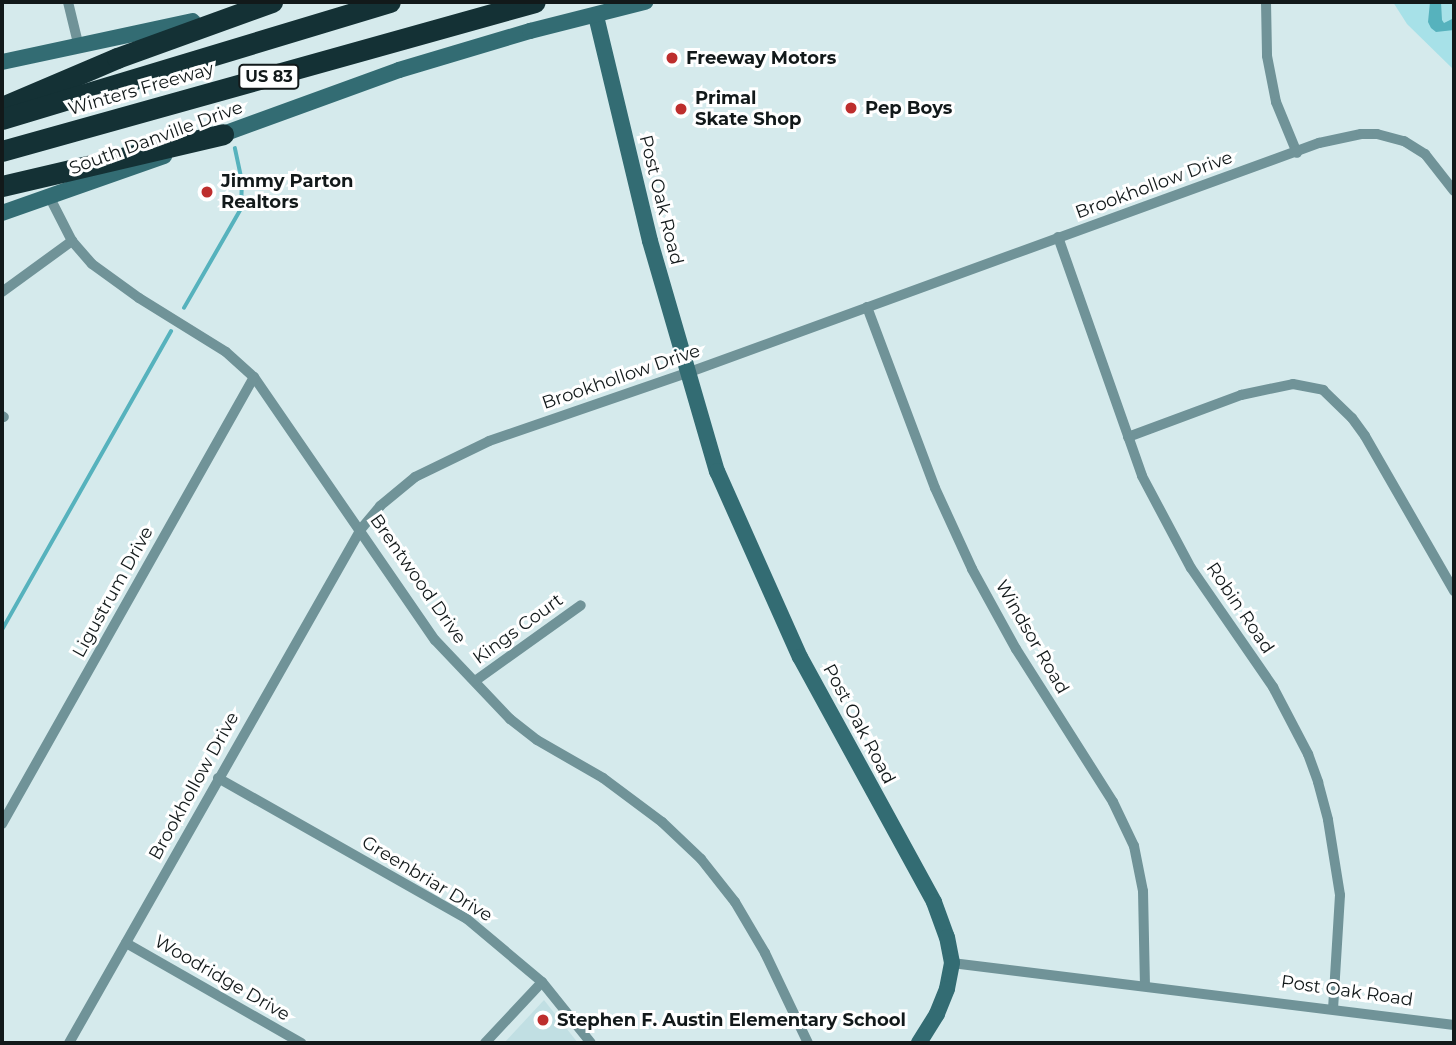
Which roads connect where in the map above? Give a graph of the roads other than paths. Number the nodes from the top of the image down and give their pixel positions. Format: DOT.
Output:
graph roads {
  1 [pos="68,2"];
  2 [pos="266,2"];
  3 [pos="272,2"];
  4 [pos="390,2"];
  5 [pos="535,2"];
  6 [pos="645,2"];
  7 [pos="1266,2"];
  8 [pos="596,16"];
  9 [pos="79,47"];
  10 [pos="2,62"];
  11 [pos="2,107"];
  12 [pos="2,119"];
  13 [pos="223,134"];
  14 [pos="2,151"];
  15 [pos="1297,153"];
  16 [pos="2,186"];
  17 [pos="1454,191"];
  18 [pos="50,198"];
  19 [pos="2,213"];
  20 [pos="1058,237"];
  21 [pos="72,241"];
  22 [pos="2,292"];
  23 [pos="867,307"];
  24 [pos="687,373"];
  25 [pos="254,377"];
  26 [pos="1128,437"];
  27 [pos="361,529"];
  28 [pos="1454,592"];
  29 [pos="581,605"];
  30 [pos="475,681"];
  31 [pos="218,778"];
  32 [pos="2,824"];
  33 [pos="126,943"];
  34 [pos="952,963"];
  35 [pos="542,982"];
  36 [pos="1145,984"];
  37 [pos="1333,1008"];
  38 [pos="1454,1025"];
  39 [pos="69,1043"];
  40 [pos="300,1043"];
  41 [pos="485,1043"];
  42 [pos="591,1043"];
  43 [pos="808,1043"];
  44 [pos="919,1043"];
  1 -- 9 [label="street"];
  2 -- 9 [label="street"];
  3 -- 11 [label="highway"];
  4 -- 12 [label="highway, Winters Freeway / US 83"];
  5 -- 14 [label="highway, Winters Freeway / US 83"];
  6 -- 8 [label="street, South Danville Drive"];
  7 -- 15 [label="street"];
  8 -- 13 [label="street, South Danville Drive"];
  8 -- 24 [label="street, Post Oak Road"];
  9 -- 10 [label="street"];
  13 -- 16 [label="highway"];
  13 -- 18 [label="street, South Danville Drive"];
  15 -- 17 [label="street, Brookhollow Drive"];
  15 -- 20 [label="street, Brookhollow Drive"];
  18 -- 19 [label="street, South Danville Drive"];
  18 -- 21 [label="street, Brentwood Drive"];
  20 -- 23 [label="street, Brookhollow Drive"];
  20 -- 26 [label="street, Robin Road"];
  21 -- 22 [label="street"];
  21 -- 25 [label="street, Brentwood Drive"];
  23 -- 24 [label="street, Brookhollow Drive"];
  23 -- 36 [label="street, Windsor Road"];
  24 -- 27 [label="street, Brookhollow Drive"];
  24 -- 34 [label="street, Post Oak Road"];
  25 -- 27 [label="street, Brentwood Drive"];
  25 -- 32 [label="street, Ligustrum Drive"];
  26 -- 28 [label="street"];
  26 -- 37 [label="street, Robin Road"];
  27 -- 30 [label="street, Brentwood Drive"];
  27 -- 31 [label="street, Brookhollow Drive"];
  29 -- 30 [label="street, Kings Court"];
  30 -- 43 [label="street, Brentwood Drive"];
  31 -- 33 [label="street, Brookhollow Drive"];
  31 -- 35 [label="street, Greenbriar Drive"];
  33 -- 39 [label="street, Brookhollow Drive"];
  33 -- 40 [label="street, Woodridge Drive"];
  34 -- 36 [label="street, Post Oak Road"];
  34 -- 44 [label="street"];
  35 -- 41 [label="street"];
  35 -- 42 [label="street, Greenbriar Drive"];
  36 -- 37 [label="street, Post Oak Road"];
  37 -- 38 [label="street, Post Oak Road"];
}
